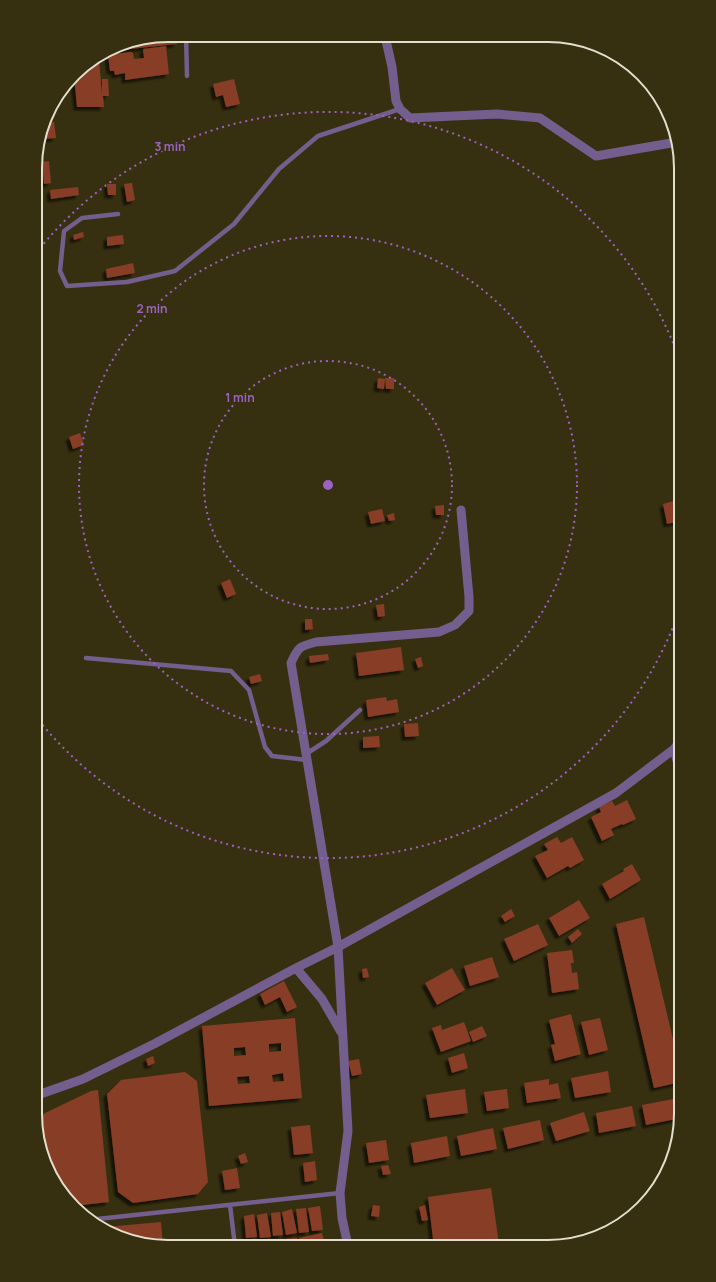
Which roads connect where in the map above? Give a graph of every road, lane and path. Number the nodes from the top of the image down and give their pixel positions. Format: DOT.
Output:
graph roads {
  1 [pos="186,42"];
  2 [pos="386,42"];
  3 [pos="187,76"];
  4 [pos="400,109"];
  5 [pos="671,143"];
  6 [pos="118,214"];
  7 [pos="460,510"];
  8 [pos="86,658"];
  9 [pos="360,710"];
  10 [pos="674,749"];
  11 [pos="307,757"];
  12 [pos="338,948"];
  13 [pos="296,968"];
  14 [pos="343,1034"];
  15 [pos="42,1094"];
  16 [pos="340,1193"];
  17 [pos="230,1205"];
  18 [pos="99,1219"];
  19 [pos="234,1240"];
  20 [pos="347,1240"];
  1 -- 3 [label="lane"];
  2 -- 4 [label="street"];
  4 -- 5 [label="street"];
  4 -- 6 [label="lane"];
  7 -- 11 [label="street"];
  8 -- 11 [label="lane"];
  9 -- 11 [label="lane"];
  10 -- 12 [label="street"];
  11 -- 12 [label="street"];
  12 -- 13 [label="street"];
  12 -- 14 [label="street"];
  13 -- 14 [label="street"];
  13 -- 15 [label="street"];
  14 -- 16 [label="street"];
  16 -- 17 [label="lane"];
  16 -- 20 [label="street"];
  17 -- 18 [label="lane"];
  17 -- 19 [label="lane"];
}
